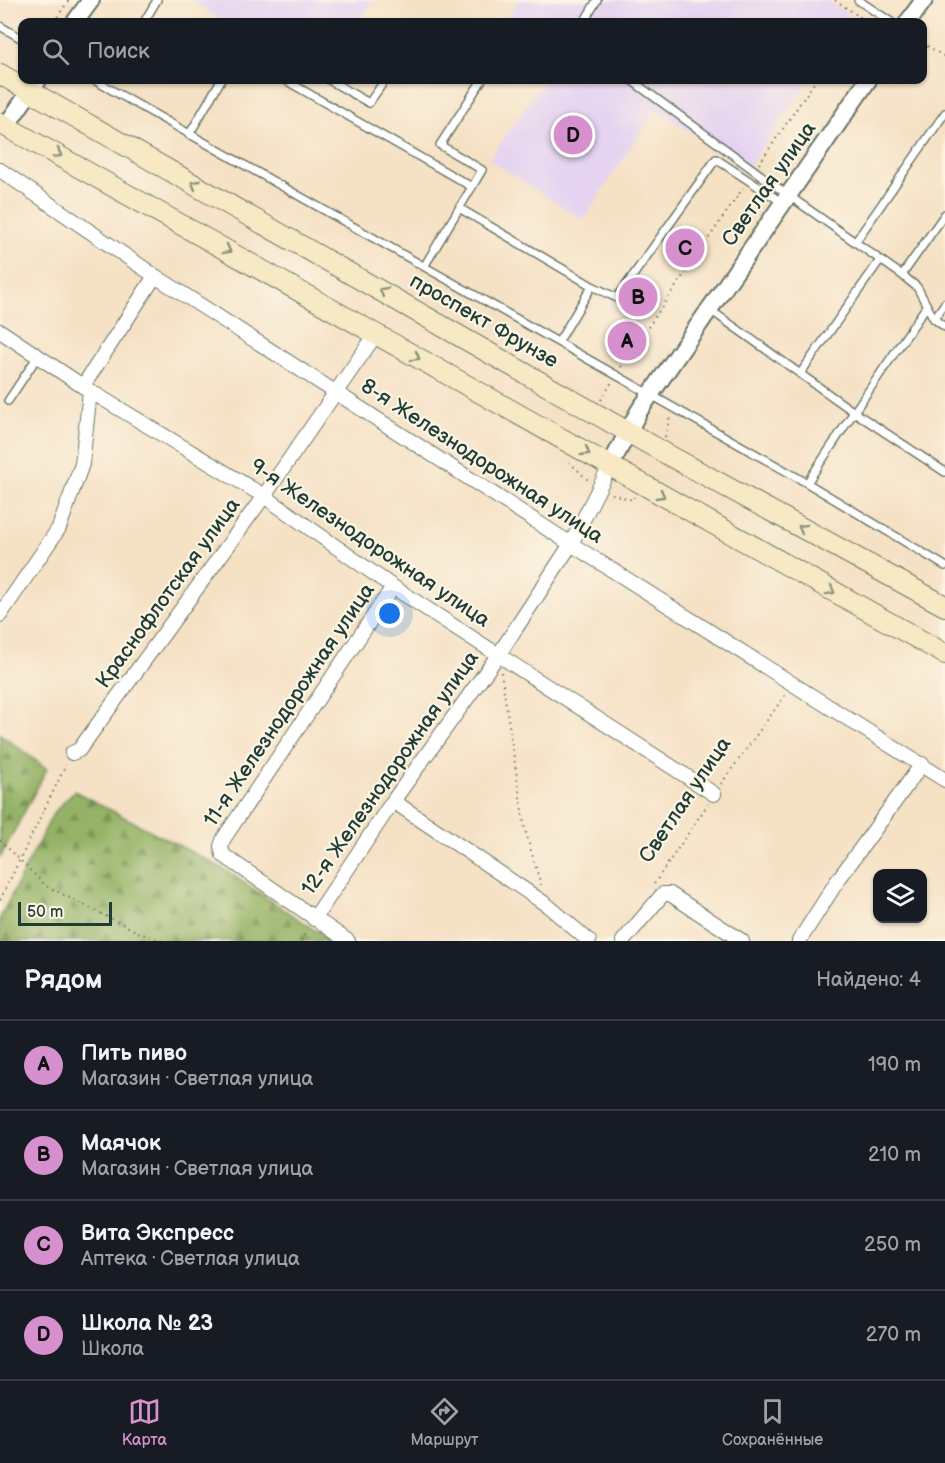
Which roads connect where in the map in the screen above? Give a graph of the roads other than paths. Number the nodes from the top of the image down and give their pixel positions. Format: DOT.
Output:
graph roads {
  1 [pos="91,0"];
  2 [pos="157,0"];
  3 [pos="597,0"];
  4 [pos="858,0"];
  5 [pos="924,0"];
  6 [pos="78,18"];
  7 [pos="146,18"];
  8 [pos="586,18"];
  9 [pos="885,18"];
  10 [pos="911,18"];
  11 [pos="0,26"];
  12 [pos="18,37"];
  13 [pos="0,75"];
  14 [pos="18,80"];
  15 [pos="101,84"];
  16 [pos="219,84"];
  17 [pos="292,84"];
  18 [pos="338,84"];
  19 [pos="382,84"];
  20 [pos="479,84"];
  21 [pos="637,84"];
  22 [pos="865,84"];
  23 [pos="34,85"];
  24 [pos="945,113"];
  25 [pos="2,128"];
  26 [pos="189,135"];
  27 [pos="0,170"];
  28 [pos="472,187"];
  29 [pos="786,199"];
  30 [pos="459,208"];
  31 [pos="945,214"];
  32 [pos="856,241"];
  33 [pos="880,260"];
  34 [pos="425,265"];
  35 [pos="902,275"];
  36 [pos="155,276"];
  37 [pos="592,286"];
  38 [pos="945,303"];
  39 [pos="926,307"];
  40 [pos="710,309"];
  41 [pos="934,319"];
  42 [pos="945,327"];
  43 [pos="0,331"];
  44 [pos="376,334"];
  45 [pos="559,341"];
  46 [pos="38,356"];
  47 [pos="800,374"];
  48 [pos="86,389"];
  49 [pos="337,392"];
  50 [pos="651,394"];
  51 [pos="8,401"];
  52 [pos="854,412"];
  53 [pos="628,431"];
  54 [pos="610,466"];
  55 [pos="945,472"];
  56 [pos="807,483"];
  57 [pos="264,496"];
  58 [pos="571,544"];
  59 [pos="945,566"];
  60 [pos="393,587"];
  61 [pos="945,606"];
  62 [pos="0,615"];
  63 [pos="499,654"];
  64 [pos="945,654"];
  65 [pos="72,753"];
  66 [pos="922,764"];
  67 [pos="945,780"];
  68 [pos="714,794"];
  69 [pos="393,801"];
  70 [pos="314,918"];
  71 [pos="348,941"];
  72 [pos="589,941"];
  73 [pos="623,941"];
  74 [pos="742,941"];
  75 [pos="799,941"];
  1 -- 6 [label="street"];
  2 -- 7 [label="lane"];
  3 -- 8 [label="lane"];
  4 -- 9 [label="lane"];
  5 -- 10 [label="street"];
  11 -- 12 [label="lane"];
  13 -- 14 [label="main road, проспект Фрунзе"];
  15 -- 26 [label="lane"];
  16 -- 26 [label="lane"];
  17 -- 28 [label="lane"];
  18 -- 19 [label="lane"];
  20 -- 28 [label="lane"];
  21 -- 29 [label="lane"];
  22 -- 29 [label="street, Светлая улица"];
  23 -- 25 [label="street"];
  53 -- 23 [label="main road, проспект Фрунзе, one-way"];
  24 -- 32 [label="lane"];
  25 -- 44 [label="main road, one-way"];
  26 -- 34 [label="lane"];
  27 -- 36 [label="street, 8-я Железнодорожная улица"];
  28 -- 30 [label="lane"];
  29 -- 32 [label="lane"];
  29 -- 37 [label="lane"];
  29 -- 40 [label="street, Светлая улица"];
  30 -- 34 [label="lane"];
  30 -- 37 [label="lane"];
  31 -- 35 [label="lane"];
  32 -- 33 [label="lane"];
  33 -- 35 [label="lane"];
  33 -- 47 [label="lane"];
  34 -- 45 [label="lane"];
  35 -- 39 [label="lane"];
  36 -- 48 [label="street"];
  36 -- 49 [label="street, 8-я Железнодорожная улица"];
  37 -- 45 [label="lane"];
  38 -- 41 [label="lane"];
  39 -- 41 [label="lane"];
  39 -- 52 [label="lane"];
  40 -- 47 [label="lane"];
  40 -- 50 [label="street, Светлая улица"];
  41 -- 42 [label="lane"];
  43 -- 46 [label="street, 9-я Железнодорожная улица"];
  44 -- 49 [label="street, Краснофлотская улица"];
  44 -- 54 [label="main road, one-way"];
  45 -- 50 [label="lane"];
  46 -- 48 [label="street, 9-я Железнодорожная улица"];
  46 -- 51 [label="lane"];
  47 -- 52 [label="lane"];
  48 -- 57 [label="street, 9-я Железнодорожная улица"];
  48 -- 62 [label="street"];
  49 -- 57 [label="street, Краснофлотская улица"];
  49 -- 58 [label="street, 8-я Железнодорожная улица"];
  50 -- 53 [label="street, Светлая улица"];
  50 -- 56 [label="lane"];
  52 -- 55 [label="lane"];
  52 -- 56 [label="lane"];
  53 -- 54 [label="street, Светлая улица"];
  61 -- 53 [label="main road, проспект Фрунзе, one-way"];
  54 -- 58 [label="street, 12-я Железнодорожная улица"];
  54 -- 64 [label="main road, one-way"];
  56 -- 59 [label="lane"];
  57 -- 60 [label="street, 9-я Железнодорожная улица"];
  57 -- 65 [label="street, Краснофлотская улица"];
  58 -- 63 [label="street, 12-я Железнодорожная улица"];
  58 -- 66 [label="street, 8-я Железнодорожная улица"];
  60 -- 63 [label="street, 9-я Железнодорожная улица"];
  60 -- 70 [label="street, 11-я Железнодорожная улица"];
  63 -- 68 [label="street, 9-я Железнодорожная улица"];
  63 -- 69 [label="street, 12-я Железнодорожная улица"];
  66 -- 67 [label="street, 8-я Железнодорожная улица"];
  66 -- 75 [label="street"];
  69 -- 70 [label="street, 12-я Железнодорожная улица"];
  69 -- 72 [label="street"];
  70 -- 71 [label="street"];
  73 -- 74 [label="street"];
}
